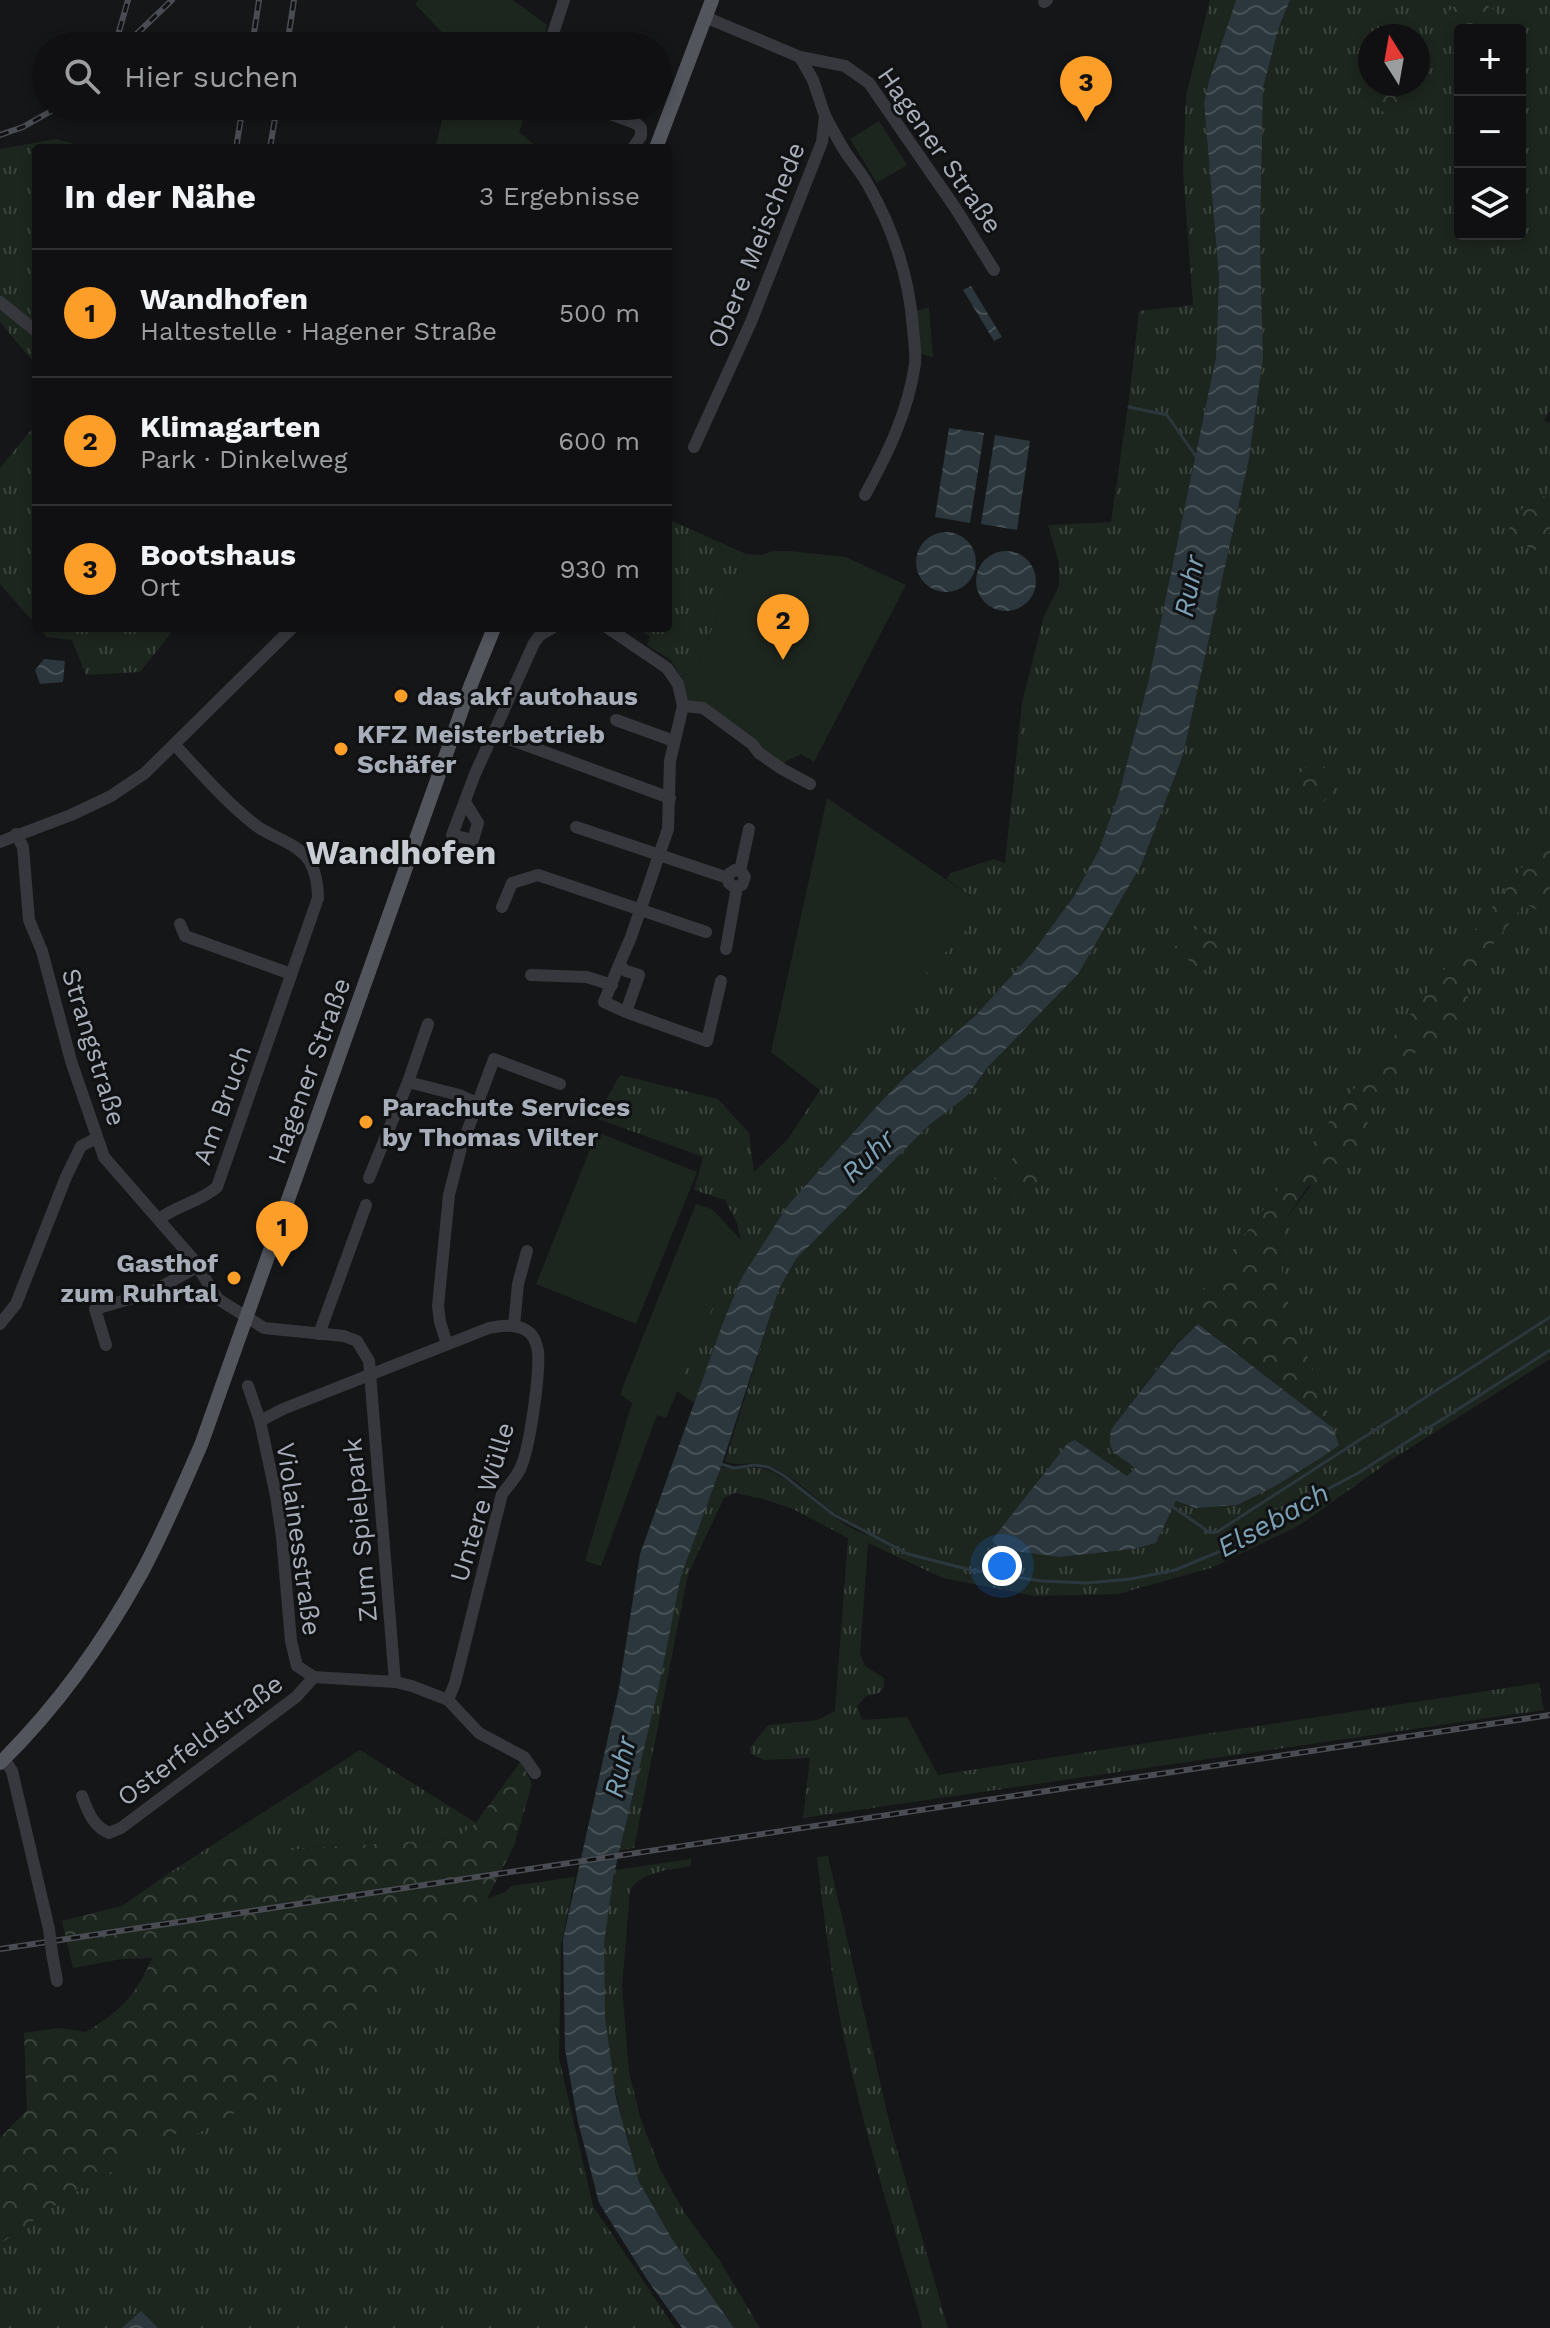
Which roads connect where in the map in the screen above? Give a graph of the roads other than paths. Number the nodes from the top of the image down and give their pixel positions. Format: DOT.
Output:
graph roads {
  1 [pos="564,0"];
  2 [pos="712,0"];
  3 [pos="705,17"];
  4 [pos="554,32"];
  5 [pos="800,57"];
  6 [pos="672,105"];
  7 [pos="825,116"];
  8 [pos="626,120"];
  9 [pos="666,120"];
  10 [pos="636,144"];
  11 [pos="657,144"];
  12 [pos="994,270"];
  13 [pos="0,302"];
  14 [pos="32,328"];
  15 [pos="694,447"];
  16 [pos="865,495"];
  17 [pos="288,632"];
  18 [pos="492,632"];
  19 [pos="545,632"];
  20 [pos="614,632"];
  21 [pos="683,706"];
  22 [pos="616,720"];
  23 [pos="493,733"];
  24 [pos="674,741"];
  25 [pos="175,745"];
  26 [pos="810,784"];
  27 [pos="670,798"];
  28 [pos="465,802"];
  29 [pos="576,827"];
  30 [pos="749,829"];
  31 [pos="16,834"];
  32 [pos="0,842"];
  33 [pos="661,856"];
  34 [pos="732,883"];
  35 [pos="502,907"];
  36 [pos="640,909"];
  37 [pos="180,924"];
  38 [pos="706,932"];
  39 [pos="726,949"];
  40 [pos="619,965"];
  41 [pos="291,974"];
  42 [pos="531,975"];
  43 [pos="721,981"];
  44 [pos="612,985"];
  45 [pos="626,1012"];
  46 [pos="428,1024"];
  47 [pos="408,1082"];
  48 [pos="560,1084"];
  49 [pos="477,1103"];
  50 [pos="97,1138"];
  51 [pos="369,1178"];
  52 [pos="366,1205"];
  53 [pos="159,1219"];
  54 [pos="527,1251"];
  55 [pos="197,1267"];
  56 [pos="246,1318"];
  57 [pos="0,1324"];
  58 [pos="514,1326"];
  59 [pos="319,1334"];
  60 [pos="447,1344"];
  61 [pos="106,1345"];
  62 [pos="369,1375"];
  63 [pos="248,1386"];
  64 [pos="260,1421"];
  65 [pos="314,1677"];
  66 [pos="395,1682"];
  67 [pos="448,1700"];
  68 [pos="2,1761"];
  69 [pos="535,1773"];
  70 [pos="82,1796"];
  71 [pos="57,1981"];
  1 -- 4 [label="street"];
  2 -- 3 [label="main road"];
  3 -- 5 [label="street, Hagener Straße"];
  3 -- 6 [label="main road"];
  5 -- 7 [label="street, Obere Meischede"];
  5 -- 12 [label="street, Hagener Straße"];
  7 -- 15 [label="street, Obere Meischede"];
  7 -- 16 [label="street"];
  8 -- 10 [label="street"];
  9 -- 11 [label="main road"];
  13 -- 14 [label="street"];
  17 -- 25 [label="street"];
  18 -- 56 [label="main road, Hagener Straße"];
  19 -- 23 [label="street"];
  20 -- 21 [label="street"];
  21 -- 24 [label="street"];
  21 -- 26 [label="street"];
  22 -- 24 [label="street"];
  23 -- 27 [label="street"];
  23 -- 28 [label="street"];
  24 -- 27 [label="street"];
  25 -- 31 [label="street"];
  25 -- 41 [label="street, Am Bruch"];
  27 -- 33 [label="street"];
  29 -- 33 [label="street"];
  30 -- 34 [label="street"];
  31 -- 32 [label="street"];
  31 -- 50 [label="street, Strangstraße"];
  33 -- 34 [label="street"];
  33 -- 36 [label="street"];
  34 -- 39 [label="street"];
  35 -- 36 [label="street"];
  36 -- 38 [label="street"];
  36 -- 40 [label="street"];
  37 -- 41 [label="street"];
  40 -- 44 [label="street"];
  40 -- 45 [label="street"];
  41 -- 53 [label="street, Am Bruch"];
  42 -- 44 [label="street"];
  43 -- 45 [label="street"];
  44 -- 45 [label="street"];
  46 -- 47 [label="street"];
  47 -- 49 [label="street"];
  47 -- 51 [label="street"];
  48 -- 49 [label="street"];
  49 -- 60 [label="street"];
  50 -- 53 [label="street, Strangstraße"];
  50 -- 57 [label="street"];
  52 -- 59 [label="street"];
  53 -- 55 [label="street, Strangstraße"];
  54 -- 58 [label="street"];
  55 -- 56 [label="street, Strangstraße"];
  55 -- 61 [label="street"];
  56 -- 59 [label="street"];
  56 -- 68 [label="main road, Hagener Straße"];
  58 -- 60 [label="street"];
  58 -- 67 [label="street, Untere Wülle"];
  59 -- 62 [label="street"];
  60 -- 62 [label="street"];
  62 -- 64 [label="street"];
  62 -- 66 [label="street, Zum Spielpark"];
  63 -- 64 [label="street, Violainesstraße"];
  64 -- 65 [label="street, Violainesstraße"];
  65 -- 66 [label="street"];
  65 -- 70 [label="street, Osterfeldstraße"];
  66 -- 67 [label="street"];
  67 -- 69 [label="street"];
  68 -- 71 [label="street, bridge"];
}
